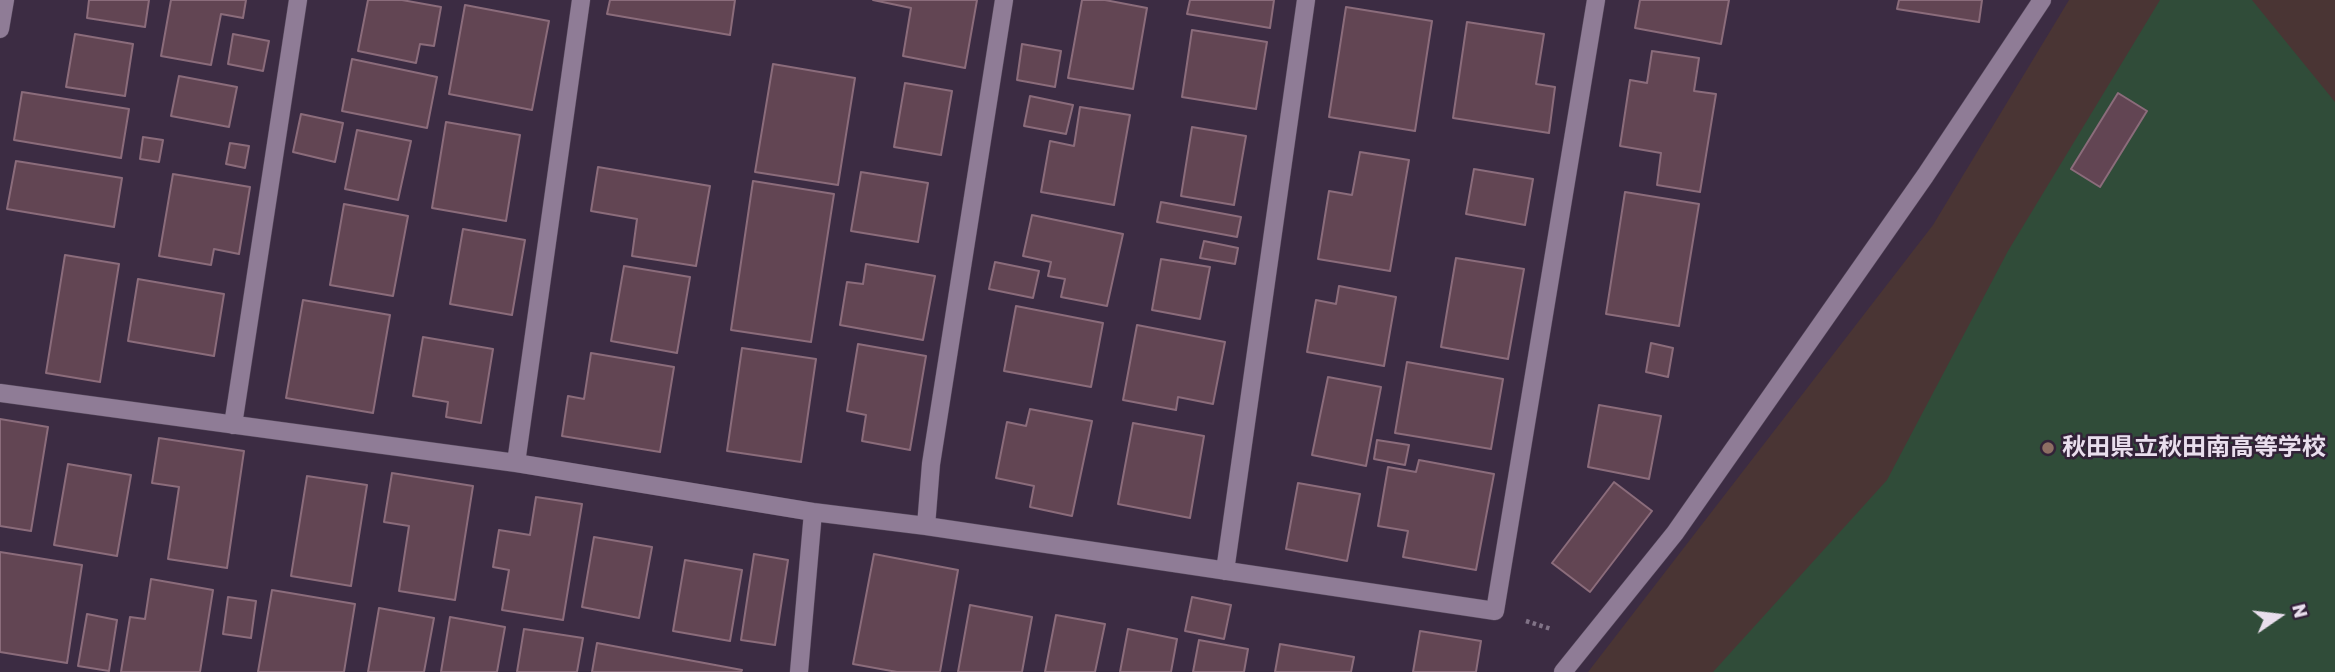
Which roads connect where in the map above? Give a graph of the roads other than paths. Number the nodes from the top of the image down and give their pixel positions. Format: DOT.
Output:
graph roads {
  1 [pos="5,0"];
  2 [pos="298,0"];
  3 [pos="581,0"];
  4 [pos="1004,0"];
  5 [pos="1306,0"];
  6 [pos="1596,0"];
  7 [pos="2042,0"];
  8 [pos="0,29"];
  9 [pos="0,393"];
  10 [pos="233,425"];
  11 [pos="516,463"];
  12 [pos="813,512"];
  13 [pos="926,526"];
  14 [pos="1225,571"];
  15 [pos="799,672"];
  16 [pos="1563,672"];
  1 -- 8 [label="street"];
  2 -- 10 [label="street"];
  3 -- 11 [label="street"];
  4 -- 13 [label="street"];
  5 -- 14 [label="street"];
  6 -- 14 [label="street"];
  7 -- 16 [label="street"];
  9 -- 10 [label="street"];
  10 -- 11 [label="street"];
  11 -- 12 [label="street"];
  12 -- 13 [label="street"];
  12 -- 15 [label="street"];
  13 -- 14 [label="street"];
}
